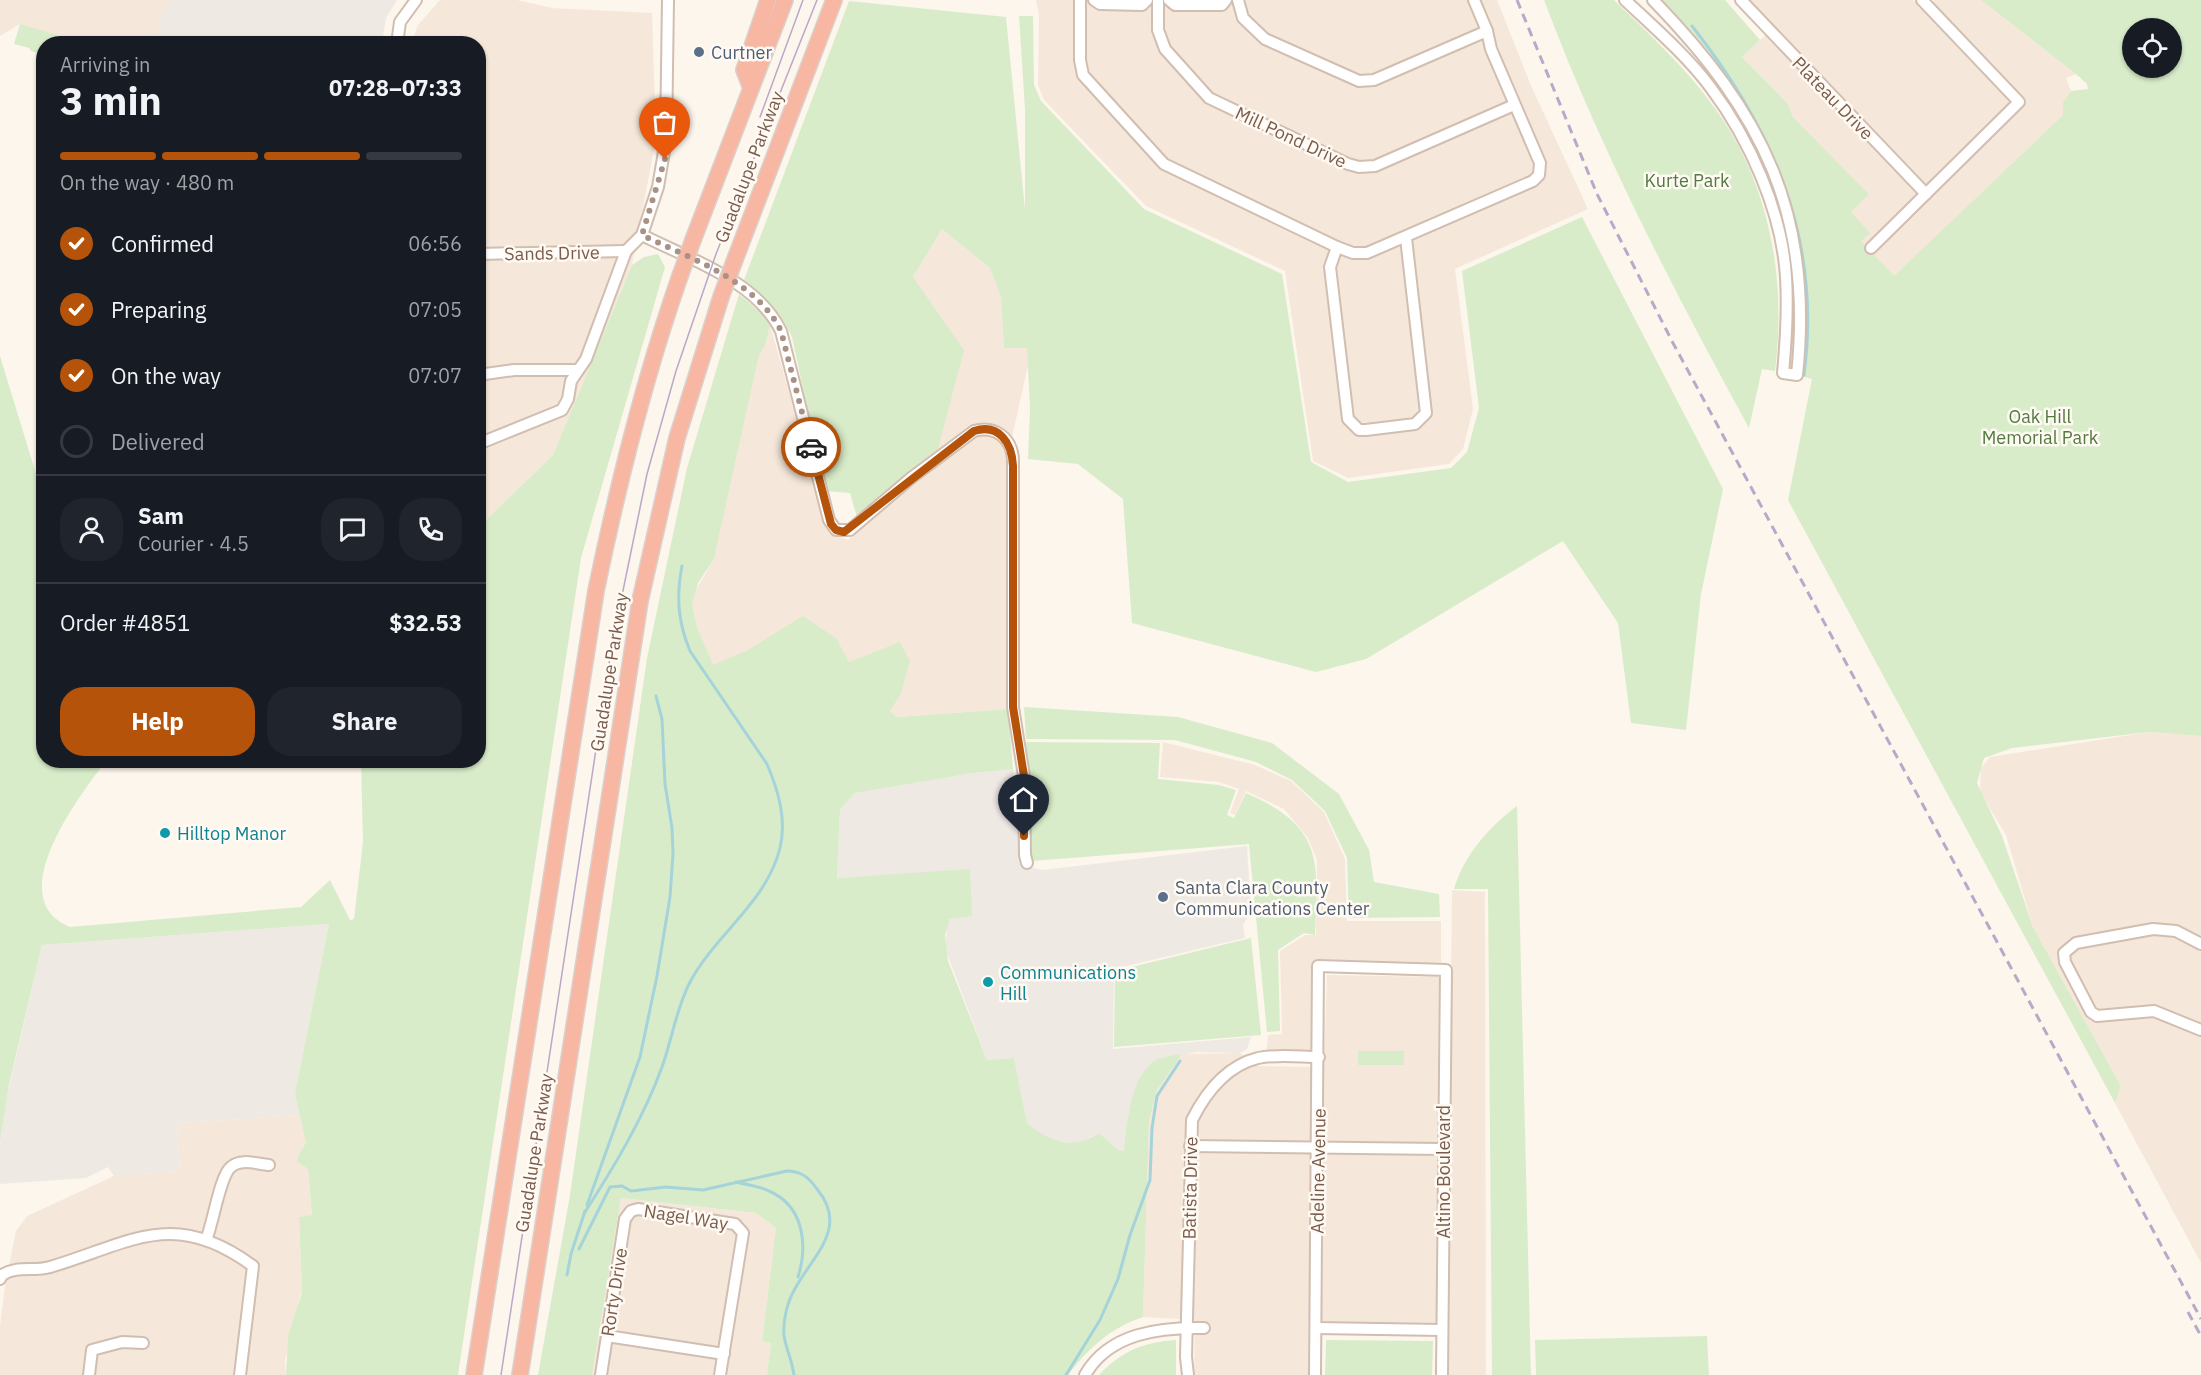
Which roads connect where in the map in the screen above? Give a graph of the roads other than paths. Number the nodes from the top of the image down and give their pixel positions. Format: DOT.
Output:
graph roads {
  1 [pos="416,0"];
  2 [pos="668,0"];
  3 [pos="768,0"];
  4 [pos="785,0"];
  5 [pos="834,0"];
  6 [pos="1080,0"];
  7 [pos="1094,0"];
  8 [pos="1147,0"];
  9 [pos="1158,0"];
  10 [pos="1170,0"];
  11 [pos="1226,0"];
  12 [pos="1238,0"];
  13 [pos="1474,0"];
  14 [pos="1625,0"];
  15 [pos="1653,0"];
  16 [pos="1741,0"];
  17 [pos="1922,0"];
  18 [pos="766,30"];
  19 [pos="1487,31"];
  20 [pos="398,36"];
  21 [pos="1514,105"];
  22 [pos="1926,194"];
  23 [pos="642,235"];
  24 [pos="1406,238"];
  25 [pos="1337,247"];
  26 [pos="1871,248"];
  27 [pos="626,251"];
  28 [pos="486,254"];
  29 [pos="576,370"];
  30 [pos="486,374"];
  31 [pos="486,441"];
  32 [pos="1027,863"];
  33 [pos="2201,944"];
  34 [pos="1318,966"];
  35 [pos="2201,1030"];
  36 [pos="1319,1057"];
  37 [pos="1190,1146"];
  38 [pos="1318,1147"];
  39 [pos="1443,1149"];
  40 [pos="269,1165"];
  41 [pos="631,1211"];
  42 [pos="206,1240"];
  43 [pos="1,1277"];
  44 [pos="1187,1328"];
  45 [pos="1204,1328"];
  46 [pos="1316,1328"];
  47 [pos="1442,1330"];
  48 [pos="607,1336"];
  49 [pos="143,1343"];
  50 [pos="724,1354"];
  51 [pos="89,1375"];
  52 [pos="240,1375"];
  53 [pos="474,1375"];
  54 [pos="520,1375"];
  55 [pos="601,1375"];
  56 [pos="720,1375"];
  57 [pos="1085,1375"];
  58 [pos="1188,1375"];
  59 [pos="1315,1375"];
  60 [pos="1442,1375"];
  1 -- 20 [label="street"];
  2 -- 23 [label="street"];
  3 -- 18 [label="highway"];
  4 -- 18 [label="highway, Guadalupe Parkway"];
  5 -- 54 [label="highway, Guadalupe Parkway, bridge"];
  6 -- 25 [label="street"];
  7 -- 8 [label="street"];
  9 -- 21 [label="street, Mill Pond Drive"];
  10 -- 11 [label="street"];
  12 -- 19 [label="street"];
  13 -- 19 [label="street"];
  14 -- 15 [label="street"];
  16 -- 22 [label="street, Plateau Drive"];
  17 -- 22 [label="street"];
  18 -- 53 [label="highway, Guadalupe Parkway, bridge"];
  19 -- 21 [label="street"];
  21 -- 24 [label="street"];
  22 -- 26 [label="street"];
  23 -- 27 [label="street"];
  23 -- 32 [label="street"];
  24 -- 25 [label="street"];
  24 -- 25 [label="street"];
  27 -- 28 [label="street, Sands Drive"];
  27 -- 29 [label="street"];
  29 -- 30 [label="street"];
  29 -- 31 [label="street"];
  33 -- 35 [label="street"];
  34 -- 36 [label="street, Adeline Avenue"];
  34 -- 39 [label="street, Altino Boulevard"];
  36 -- 37 [label="street, Batista Drive"];
  36 -- 38 [label="street, Adeline Avenue"];
  37 -- 38 [label="street"];
  37 -- 44 [label="street, Batista Drive"];
  38 -- 39 [label="street"];
  38 -- 46 [label="street, Adeline Avenue"];
  39 -- 47 [label="street, Altino Boulevard"];
  40 -- 42 [label="street"];
  41 -- 48 [label="street, Rorty Drive"];
  41 -- 50 [label="street, Nagel Way"];
  42 -- 43 [label="street"];
  42 -- 52 [label="street"];
  44 -- 45 [label="street"];
  44 -- 57 [label="street"];
  44 -- 58 [label="street, Batista Drive"];
  46 -- 47 [label="street"];
  46 -- 59 [label="street, Adeline Avenue"];
  47 -- 60 [label="street, Altino Boulevard"];
  48 -- 50 [label="street"];
  48 -- 55 [label="street, Rorty Drive"];
  49 -- 51 [label="street"];
  50 -- 56 [label="street"];
}
